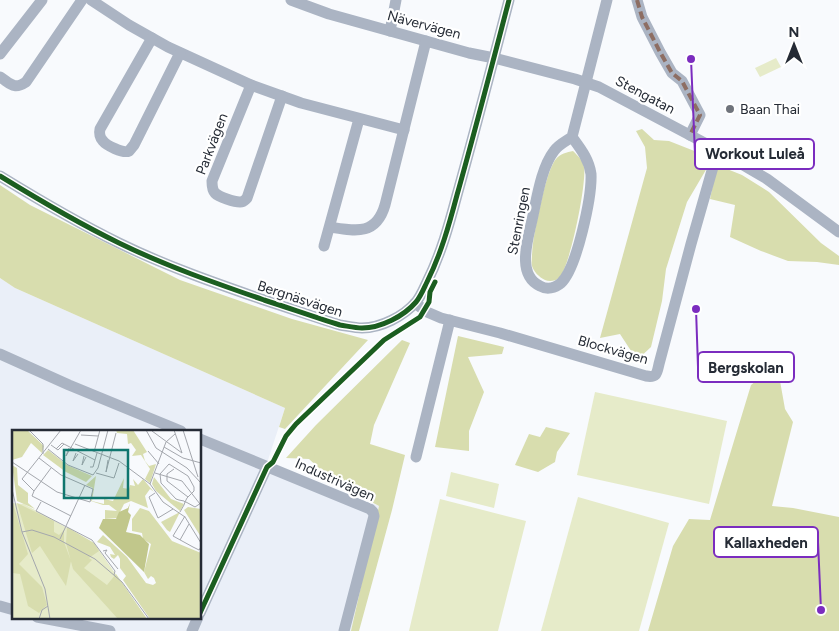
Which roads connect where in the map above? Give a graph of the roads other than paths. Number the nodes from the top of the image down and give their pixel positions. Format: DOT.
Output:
graph roads {
  1 [pos="42,0"];
  2 [pos="82,0"];
  3 [pos="91,0"];
  4 [pos="291,0"];
  5 [pos="396,0"];
  6 [pos="509,0"];
  7 [pos="607,0"];
  8 [pos="637,0"];
  9 [pos="390,31"];
  10 [pos="152,38"];
  11 [pos="426,41"];
  12 [pos="180,53"];
  13 [pos="0,54"];
  14 [pos="494,58"];
  15 [pos="0,77"];
  16 [pos="586,83"];
  17 [pos="251,85"];
  18 [pos="282,96"];
  19 [pos="359,119"];
  20 [pos="404,130"];
  21 [pos="690,135"];
  22 [pos="572,137"];
  23 [pos="713,167"];
  24 [pos="0,176"];
  25 [pos="330,227"];
  26 [pos="839,232"];
  27 [pos="324,246"];
  28 [pos="415,303"];
  29 [pos="450,320"];
  30 [pos="0,354"];
  31 [pos="179,430"];
  32 [pos="201,439"];
  33 [pos="416,457"];
  34 [pos="267,468"];
  35 [pos="201,611"];
  36 [pos="42,618"];
  37 [pos="198,618"];
  38 [pos="110,631"];
  39 [pos="192,631"];
  40 [pos="344,631"];
  1 -- 13 [label="street"];
  2 -- 15 [label="street"];
  3 -- 10 [label="street"];
  4 -- 9 [label="street, Nävervägen"];
  5 -- 9 [label="street"];
  6 -- 14 [label="street, Bergnäsvägen"];
  7 -- 16 [label="street"];
  8 -- 21 [label="street, Stengatan"];
  9 -- 11 [label="street, Nävervägen"];
  10 -- 12 [label="street"];
  10 -- 12 [label="street"];
  11 -- 14 [label="street, Nävervägen"];
  11 -- 20 [label="street"];
  12 -- 17 [label="street"];
  14 -- 16 [label="street, Stengatan"];
  14 -- 28 [label="street, Bergnäsvägen"];
  16 -- 21 [label="street, Stengatan"];
  16 -- 22 [label="street"];
  17 -- 18 [label="street"];
  17 -- 18 [label="street, Parkvägen"];
  18 -- 19 [label="street"];
  19 -- 20 [label="street"];
  19 -- 25 [label="street"];
  20 -- 25 [label="street"];
  21 -- 26 [label="street, Stengatan"];
  22 -- 22 [label="street, Stenringen"];
  23 -- 29 [label="street, Blockvägen"];
  24 -- 28 [label="street, Bergnäsvägen"];
  25 -- 27 [label="street"];
  28 -- 29 [label="street, Blockvägen"];
  29 -- 33 [label="street"];
  30 -- 31 [label="street"];
  32 -- 34 [label="street, Industrivägen"];
  34 -- 35 [label="street"];
  34 -- 40 [label="street, Industrivägen"];
  36 -- 38 [label="street"];
  37 -- 39 [label="street"];
}
